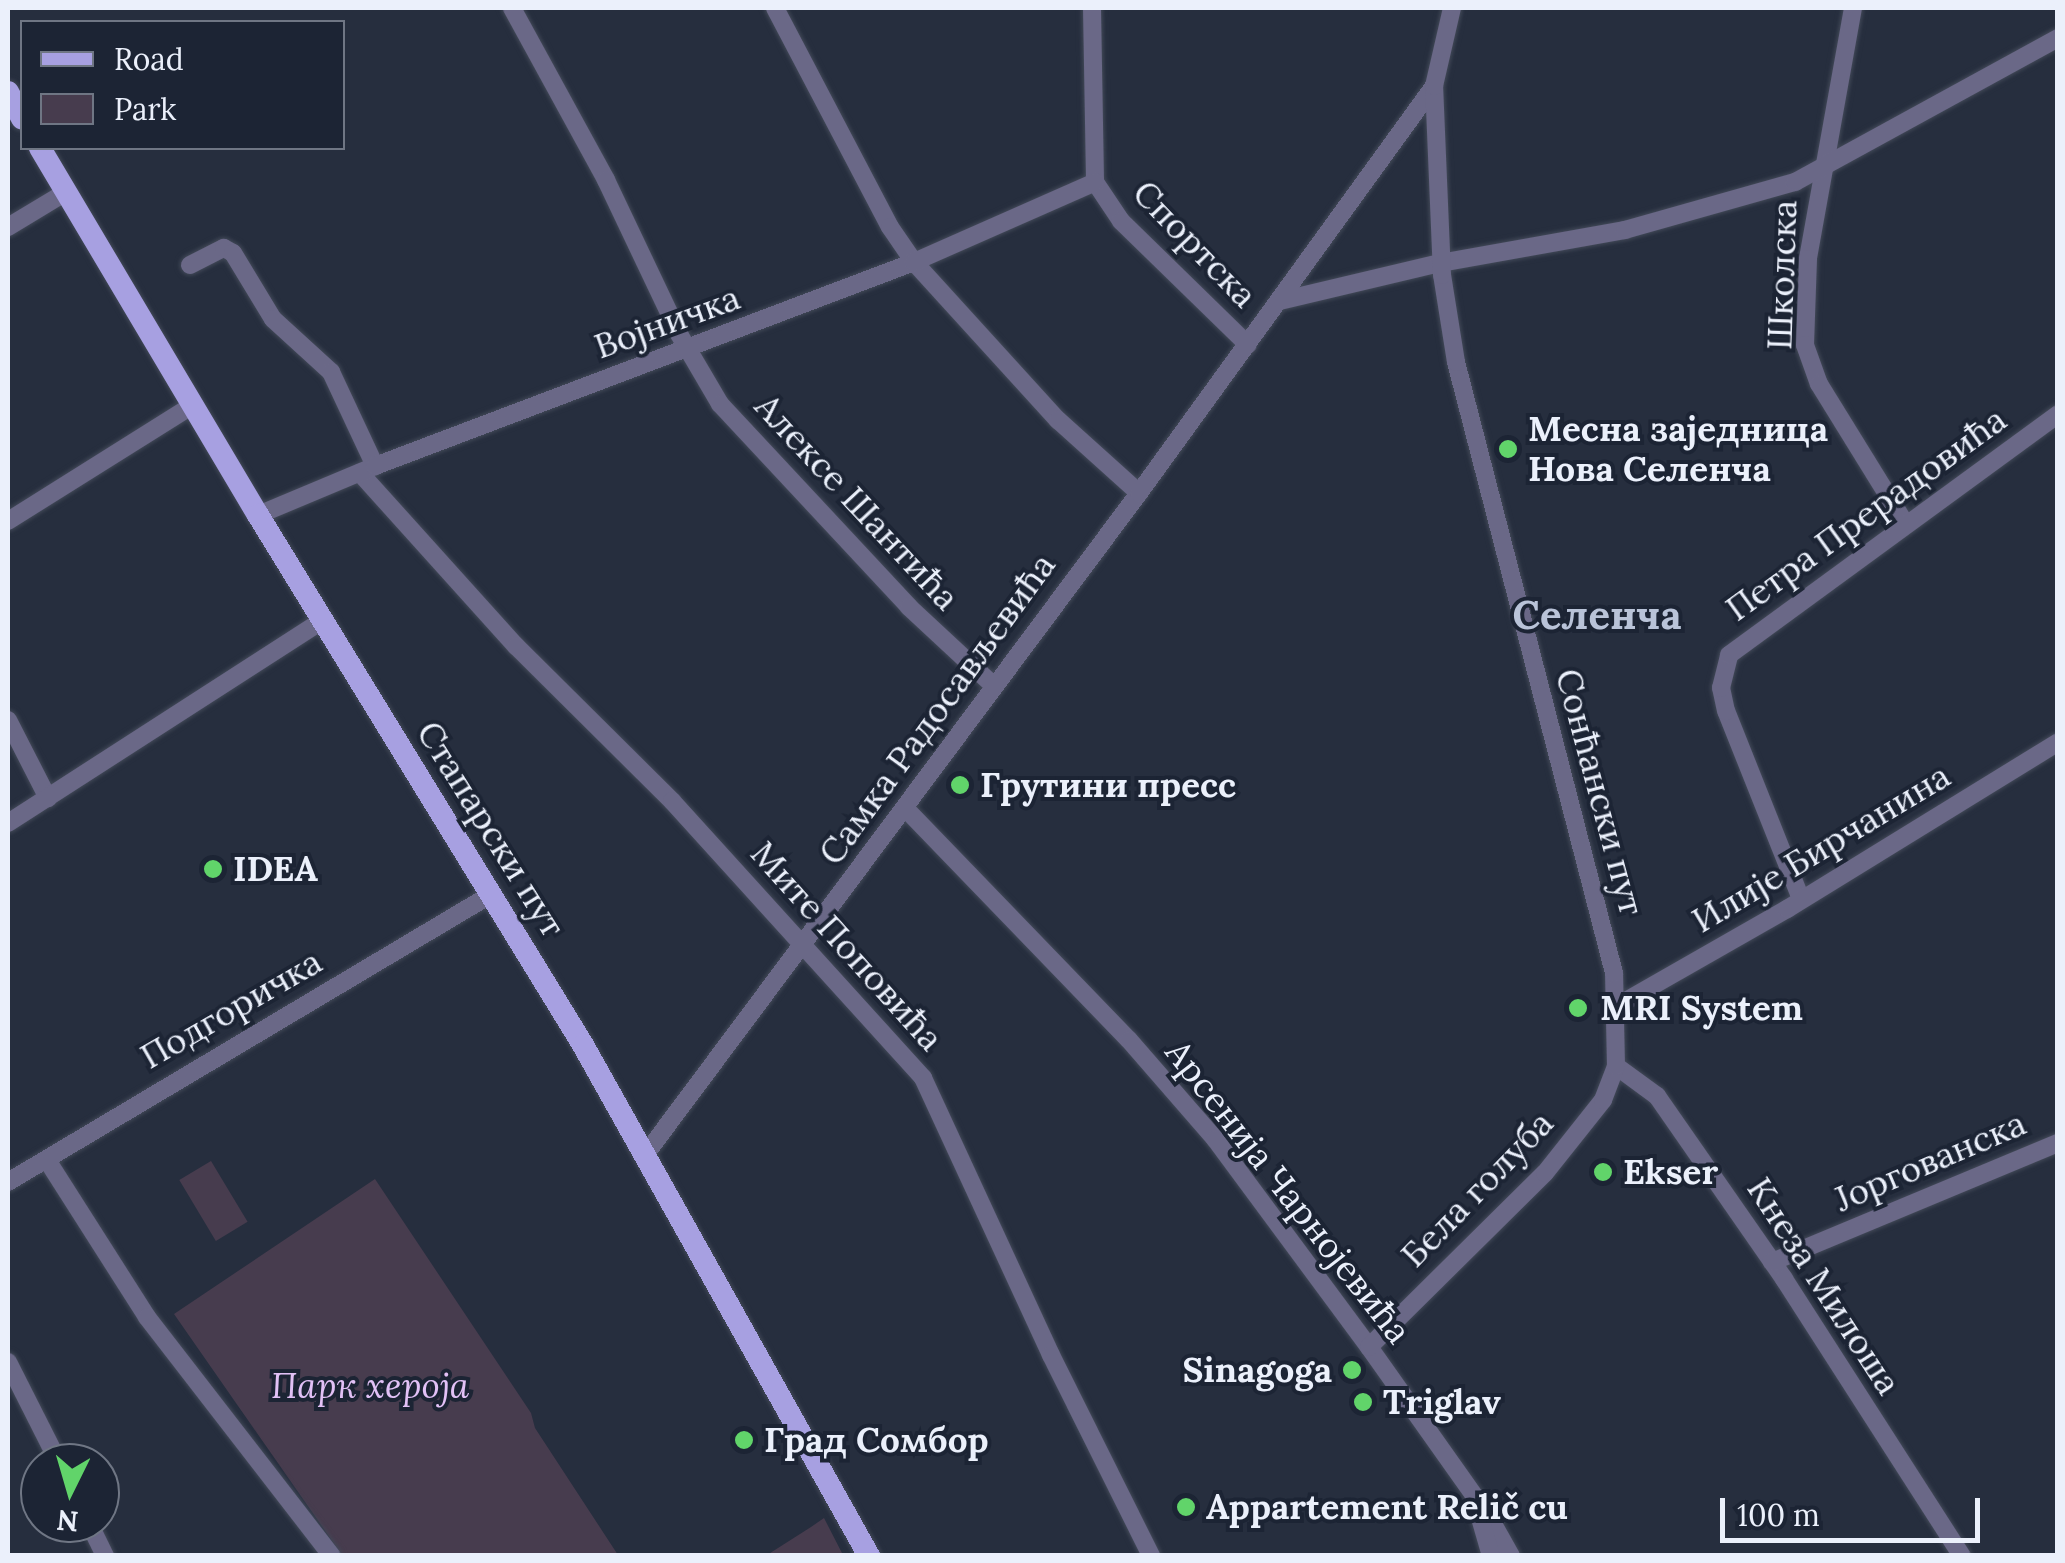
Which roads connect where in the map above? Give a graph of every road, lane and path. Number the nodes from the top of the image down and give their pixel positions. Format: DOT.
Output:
graph roads {
  1 [pos="512,8"];
  2 [pos="775,8"];
  3 [pos="1092,8"];
  4 [pos="1452,8"];
  5 [pos="1853,8"];
  6 [pos="2058,38"];
  7 [pos="1434,86"];
  8 [pos="8,92"];
  9 [pos="20,114"];
  10 [pos="41,150"];
  11 [pos="1821,168"];
  12 [pos="1095,182"];
  13 [pos="66,192"];
  14 [pos="8,227"];
  15 [pos="914,262"];
  16 [pos="1440,263"];
  17 [pos="190,265"];
  18 [pos="1280,301"];
  19 [pos="1248,345"];
  20 [pos="688,350"];
  21 [pos="193,404"];
  22 [pos="2058,414"];
  23 [pos="368,469"];
  24 [pos="1139,493"];
  25 [pos="258,515"];
  26 [pos="8,521"];
  27 [pos="1905,523"];
  28 [pos="323,620"];
  29 [pos="993,685"];
  30 [pos="8,720"];
  31 [pos="2058,742"];
  32 [pos="48,798"];
  33 [pos="905,808"];
  34 [pos="8,824"];
  35 [pos="490,895"];
  36 [pos="1801,899"];
  37 [pos="801,947"];
  38 [pos="1617,1006"];
  39 [pos="1616,1066"];
  40 [pos="2058,1143"];
  41 [pos="646,1155"];
  42 [pos="47,1160"];
  43 [pos="8,1182"];
  44 [pos="1772,1262"];
  45 [pos="1369,1346"];
  46 [pos="8,1362"];
  47 [pos="49,1443"];
  48 [pos="1476,1500"];
  49 [pos="332,1556"];
  50 [pos="869,1556"];
  51 [pos="1151,1556"];
  52 [pos="1491,1556"];
  53 [pos="1511,1556"];
  54 [pos="1962,1556"];
  1 -- 20 [label="street, Алексе Шантића"];
  2 -- 15 [label="street"];
  3 -- 12 [label="street, Спортска"];
  4 -- 7 [label="street, Сонћански пут"];
  5 -- 11 [label="street, Школска"];
  6 -- 11 [label="street"];
  7 -- 16 [label="street, Сонћански пут"];
  7 -- 18 [label="street, Самка Радосављевића"];
  8 -- 9 [label="main road"];
  10 -- 13 [label="main road, Стапарски пут"];
  11 -- 16 [label="street"];
  11 -- 27 [label="street, Школска"];
  12 -- 15 [label="street, Војничка"];
  12 -- 19 [label="street, Спортска"];
  13 -- 14 [label="street"];
  13 -- 21 [label="main road, Стапарски пут"];
  15 -- 20 [label="street, Војничка"];
  15 -- 24 [label="street"];
  16 -- 18 [label="street"];
  16 -- 38 [label="street, Сонћански пут"];
  17 -- 23 [label="street, Мите Поповића"];
  18 -- 19 [label="street, Самка Радосављевића"];
  19 -- 24 [label="street, Самка Радосављевића"];
  20 -- 23 [label="street, Војничка"];
  20 -- 29 [label="street, Алексе Шантића"];
  21 -- 25 [label="main road, Стапарски пут"];
  21 -- 26 [label="street"];
  22 -- 27 [label="street, Петра Прерадовића"];
  23 -- 25 [label="street, Војничка"];
  23 -- 37 [label="street, Мите Поповића"];
  24 -- 29 [label="street, Самка Радосављевића"];
  25 -- 28 [label="main road, Стапарски пут"];
  27 -- 36 [label="street, Петра Прерадовића"];
  28 -- 32 [label="street"];
  28 -- 35 [label="main road, Стапарски пут"];
  29 -- 33 [label="street, Самка Радосављевића"];
  30 -- 32 [label="street"];
  31 -- 36 [label="street, Илије Бирчанина"];
  32 -- 34 [label="street"];
  33 -- 37 [label="street, Самка Радосављевића"];
  33 -- 45 [label="street, Арсенија Чарнојевића"];
  35 -- 41 [label="main road, Стапарски пут"];
  35 -- 42 [label="street, Подгоричка"];
  36 -- 38 [label="street, Илије Бирчанина"];
  37 -- 41 [label="street, Самка Радосављевића"];
  37 -- 51 [label="street, Мите Поповића"];
  38 -- 39 [label="street, Сонћански пут"];
  39 -- 44 [label="street, Кнеза Милоша"];
  39 -- 45 [label="street, Бела голуба"];
  40 -- 44 [label="street, Јоргованска"];
  41 -- 50 [label="main road, Стапарски пут"];
  42 -- 43 [label="street, Подгоричка"];
  42 -- 49 [label="street"];
  44 -- 54 [label="street, Кнеза Милоша"];
  45 -- 48 [label="street, Арсенија Чарнојевића"];
  46 -- 47 [label="street"];
  48 -- 52 [label="street, Арсенија Чарнојевића"];
  48 -- 53 [label="street, Арсенија Чарнојевића"];
}
